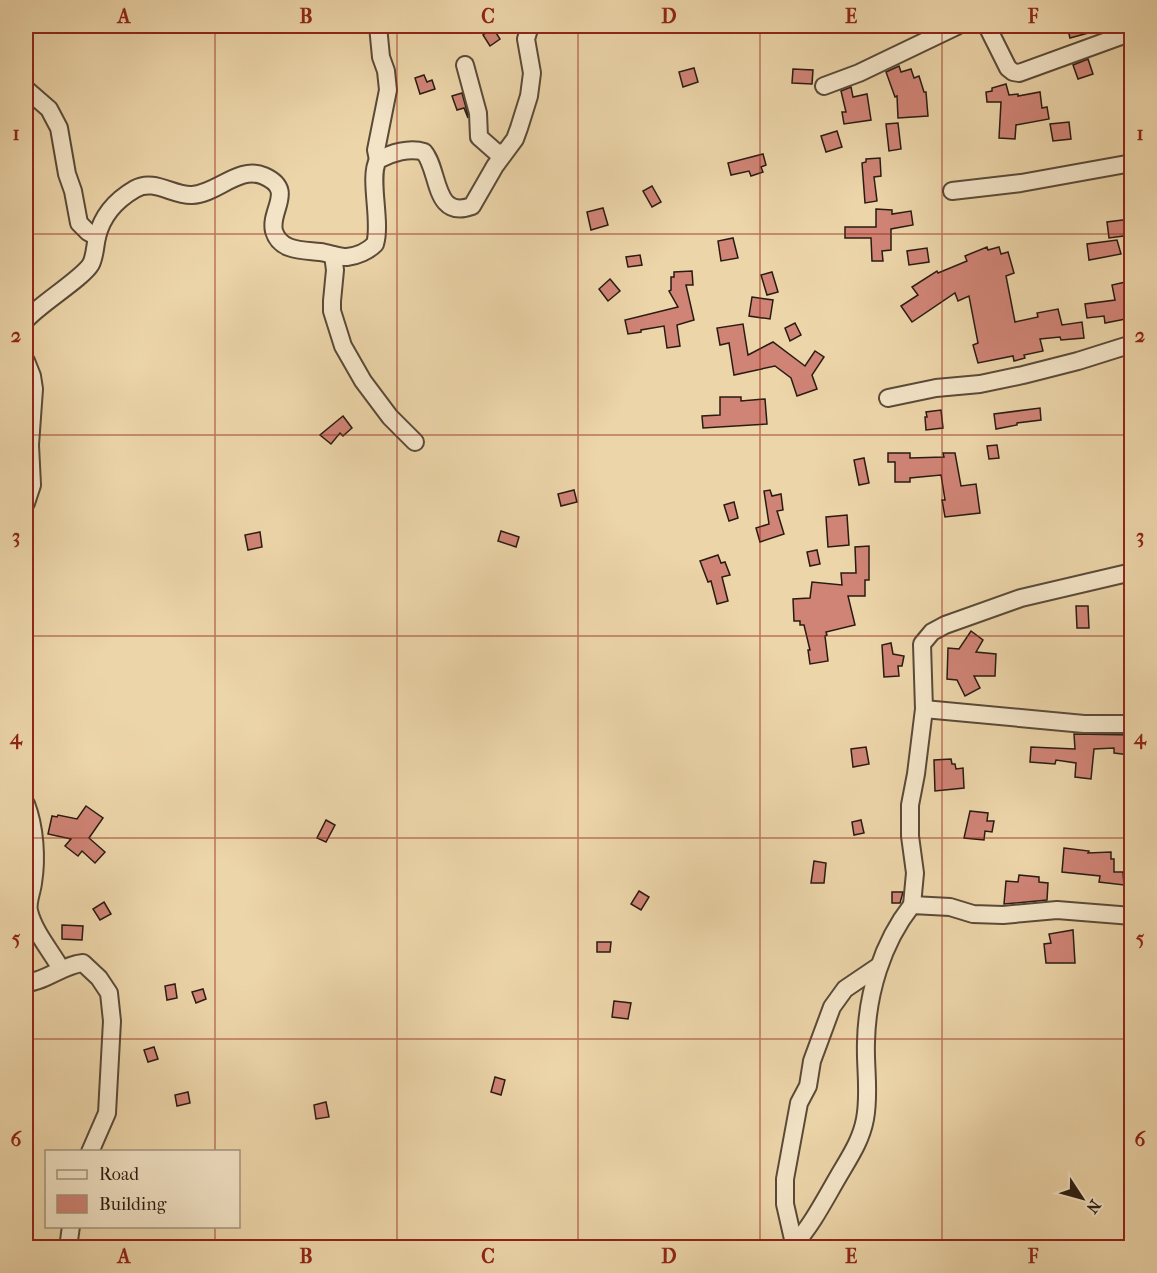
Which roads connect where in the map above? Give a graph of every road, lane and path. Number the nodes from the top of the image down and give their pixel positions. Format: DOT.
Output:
graph roads {
  1 [pos="378,26"];
  2 [pos="530,26"];
  3 [pos="957,26"];
  4 [pos="987,26"];
  5 [pos="1131,32"];
  6 [pos="465,65"];
  7 [pos="824,86"];
  8 [pos="26,89"];
  9 [pos="504,153"];
  10 [pos="378,160"];
  11 [pos="1131,163"];
  12 [pos="952,191"];
  13 [pos="97,237"];
  14 [pos="333,255"];
  15 [pos="26,320"];
  16 [pos="1131,344"];
  17 [pos="26,361"];
  18 [pos="888,398"];
  19 [pos="415,442"];
  20 [pos="26,502"];
  21 [pos="1131,572"];
  22 [pos="924,709"];
  23 [pos="1131,724"];
  24 [pos="26,804"];
  25 [pos="912,905"];
  26 [pos="1131,916"];
  27 [pos="879,966"];
  28 [pos="61,969"];
  29 [pos="26,983"];
  30 [pos="91,1150"];
  31 [pos="71,1228"];
  32 [pos="794,1247"];
  33 [pos="68,1248"];
  1 -- 10 [label="street"];
  2 -- 9 [label="street"];
  3 -- 7 [label="street"];
  4 -- 5 [label="street"];
  6 -- 9 [label="street"];
  8 -- 13 [label="street"];
  9 -- 10 [label="street"];
  10 -- 14 [label="street"];
  11 -- 12 [label="street"];
  13 -- 14 [label="street"];
  13 -- 15 [label="street"];
  14 -- 19 [label="street"];
  16 -- 18 [label="street"];
  17 -- 20 [label="street"];
  21 -- 22 [label="street"];
  22 -- 23 [label="street"];
  22 -- 25 [label="street"];
  24 -- 28 [label="street"];
  25 -- 26 [label="street"];
  25 -- 27 [label="street"];
  27 -- 32 [label="street"];
  27 -- 32 [label="street"];
  28 -- 29 [label="street"];
  28 -- 30 [label="street"];
  31 -- 33 [label="street"];
}
